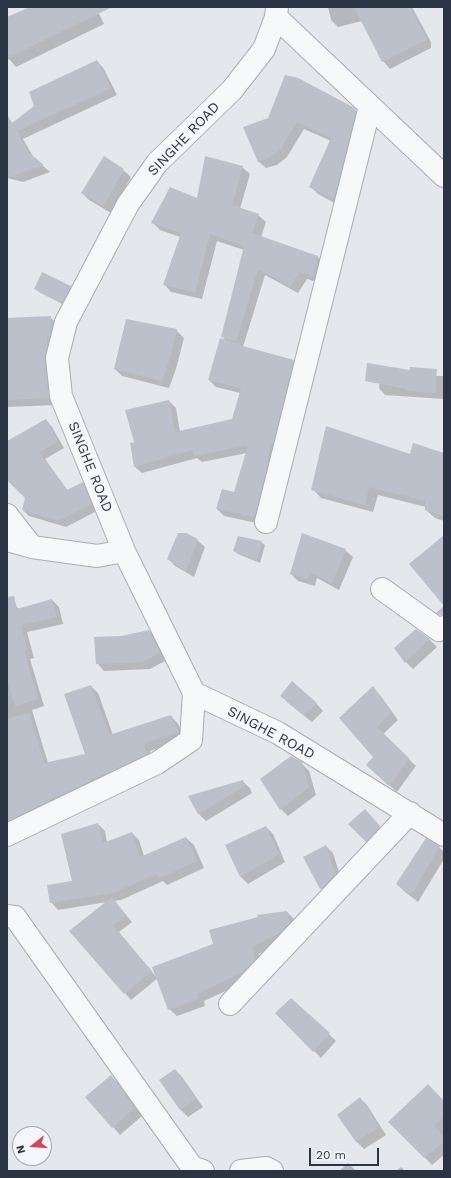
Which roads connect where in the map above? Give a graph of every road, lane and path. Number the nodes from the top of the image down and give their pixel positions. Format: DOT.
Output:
graph roads {
  1 [pos="277,12"];
  2 [pos="370,106"];
  3 [pos="444,176"];
  4 [pos="7,515"];
  5 [pos="266,522"];
  6 [pos="7,540"];
  7 [pos="32,547"];
  8 [pos="124,551"];
  9 [pos="382,589"];
  10 [pos="444,627"];
  11 [pos="194,693"];
  12 [pos="410,813"];
  13 [pos="7,835"];
  14 [pos="444,835"];
  15 [pos="7,916"];
  16 [pos="230,1004"];
  17 [pos="203,1171"];
  18 [pos="241,1171"];
  19 [pos="272,1171"];
  1 -- 2 [label="street"];
  1 -- 8 [label="street, SINGHE ROAD"];
  2 -- 3 [label="street"];
  2 -- 5 [label="street"];
  4 -- 7 [label="street"];
  6 -- 7 [label="street"];
  7 -- 8 [label="street"];
  8 -- 11 [label="street, SINGHE ROAD"];
  9 -- 10 [label="street"];
  11 -- 12 [label="street, SINGHE ROAD"];
  11 -- 13 [label="street"];
  12 -- 14 [label="street, SINGHE ROAD"];
  12 -- 16 [label="street"];
  15 -- 17 [label="street"];
  18 -- 19 [label="street"];
}
